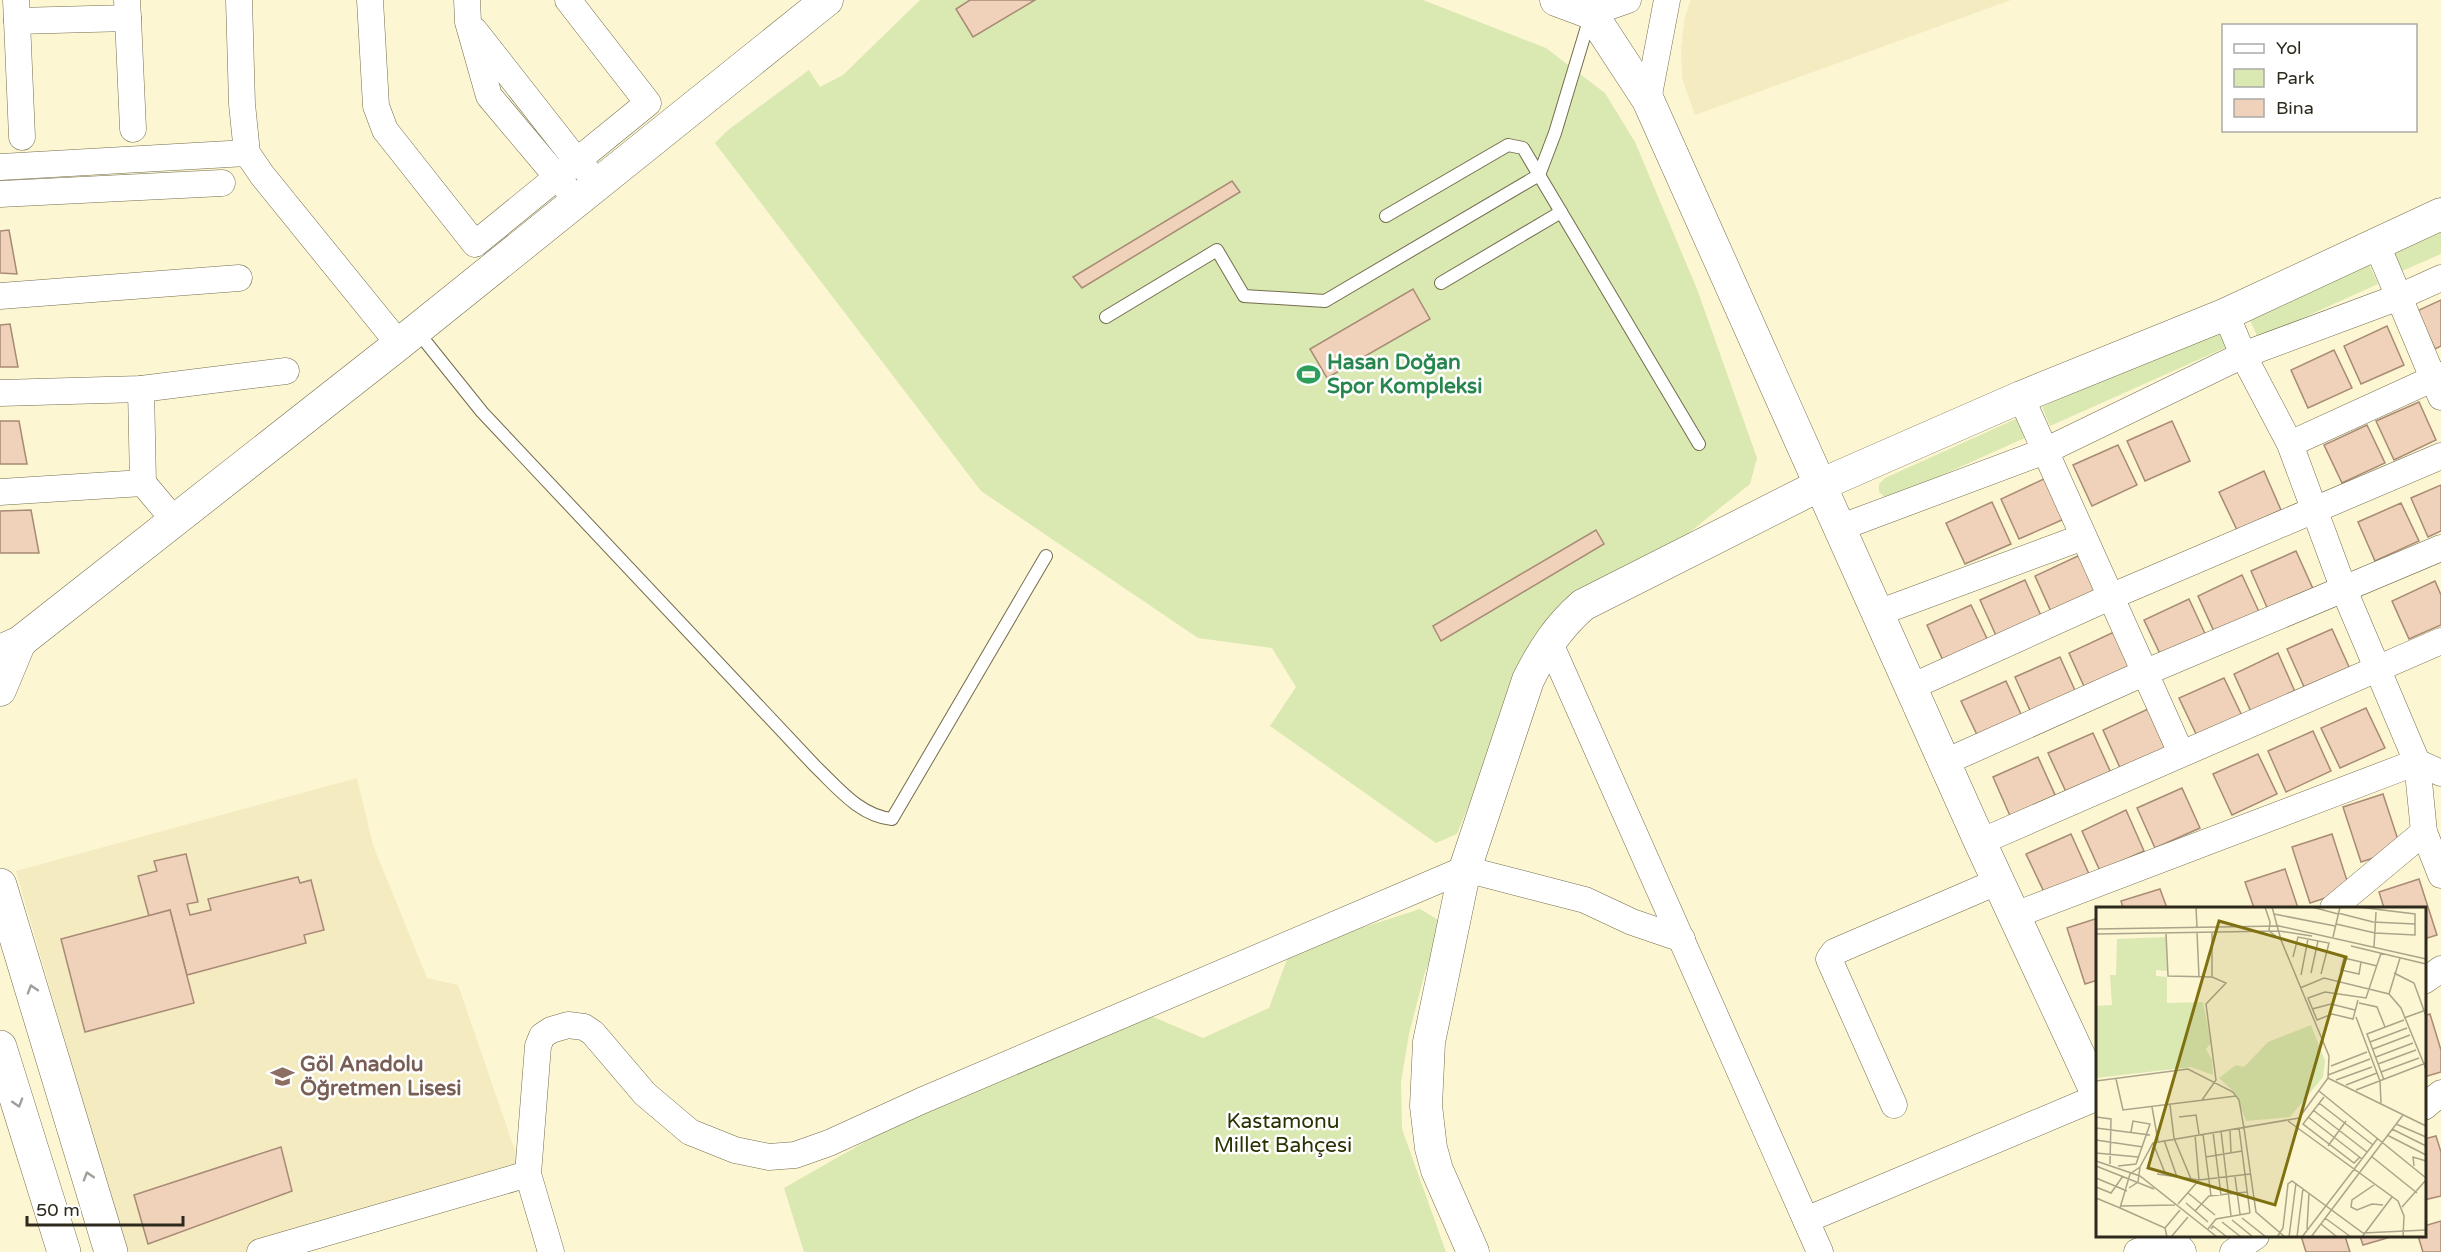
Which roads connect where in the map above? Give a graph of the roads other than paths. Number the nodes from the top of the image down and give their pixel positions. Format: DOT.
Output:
graph roads {
  1 [pos="239,0"];
  2 [pos="370,0"];
  3 [pos="568,0"];
  4 [pos="827,0"];
  5 [pos="1556,0"];
  6 [pos="1628,0"];
  7 [pos="1667,0"];
  8 [pos="128,9"];
  9 [pos="16,11"];
  10 [pos="468,11"];
  11 [pos="1591,13"];
  12 [pos="1648,100"];
  13 [pos="538,111"];
  14 [pos="133,129"];
  15 [pos="516,129"];
  16 [pos="22,137"];
  17 [pos="247,153"];
  18 [pos="576,161"];
  19 [pos="0,167"];
  20 [pos="1539,175"];
  21 [pos="222,183"];
  22 [pos="578,187"];
  23 [pos="0,195"];
  24 [pos="1561,212"];
  25 [pos="2441,214"];
  26 [pos="1386,216"];
  27 [pos="2377,245"];
  28 [pos="239,278"];
  29 [pos="2441,278"];
  30 [pos="1441,283"];
  31 [pos="0,296"];
  32 [pos="2399,297"];
  33 [pos="2226,314"];
  34 [pos="1106,317"];
  35 [pos="407,337"];
  36 [pos="2243,355"];
  37 [pos="286,371"];
  38 [pos="2438,384"];
  39 [pos="141,389"];
  40 [pos="0,393"];
  41 [pos="2021,397"];
  42 [pos="1699,444"];
  43 [pos="2290,444"];
  44 [pos="2045,451"];
  45 [pos="2441,456"];
  46 [pos="142,483"];
  47 [pos="1820,485"];
  48 [pos="0,492"];
  49 [pos="2316,510"];
  50 [pos="174,520"];
  51 [pos="1839,528"];
  52 [pos="2083,537"];
  53 [pos="2441,548"];
  54 [pos="1046,556"];
  55 [pos="2344,590"];
  56 [pos="2110,597"];
  57 [pos="1878,613"];
  58 [pos="1549,641"];
  59 [pos="2441,641"];
  60 [pos="7,644"];
  61 [pos="2379,668"];
  62 [pos="2144,673"];
  63 [pos="1911,687"];
  64 [pos="0,690"];
  65 [pos="2181,753"];
  66 [pos="1945,762"];
  67 [pos="2417,762"];
  68 [pos="2441,773"];
  69 [pos="2424,832"];
  70 [pos="1980,842"];
  71 [pos="1465,868"];
  72 [pos="2441,875"];
  73 [pos="1999,881"];
  74 [pos="0,885"];
  75 [pos="2335,907"];
  76 [pos="2014,915"];
  77 [pos="1682,939"];
  78 [pos="2441,969"];
  79 [pos="2426,980"];
  80 [pos="0,1047"];
  81 [pos="2441,1093"];
  82 [pos="2096,1095"];
  83 [pos="2096,1097"];
  84 [pos="1893,1105"];
  85 [pos="2426,1105"];
  86 [pos="528,1174"];
  87 [pos="1806,1220"];
  88 [pos="2255,1237"];
  89 [pos="2171,1242"];
  90 [pos="64,1252"];
  91 [pos="111,1252"];
  92 [pos="260,1252"];
  93 [pos="551,1252"];
  94 [pos="1473,1252"];
  95 [pos="1820,1252"];
  96 [pos="2137,1252"];
  97 [pos="2233,1252"];
  1 -- 17 [label="street"];
  2 -- 22 [label="street"];
  3 -- 18 [label="street"];
  4 -- 22 [label="street"];
  5 -- 11 [label="street"];
  6 -- 11 [label="street"];
  7 -- 12 [label="street"];
  8 -- 9 [label="street"];
  8 -- 14 [label="street"];
  9 -- 16 [label="street"];
  10 -- 13 [label="street"];
  10 -- 15 [label="street"];
  11 -- 12 [label="street"];
  11 -- 20 [label="lane"];
  12 -- 47 [label="street"];
  13 -- 15 [label="street"];
  13 -- 18 [label="street"];
  15 -- 22 [label="street"];
  17 -- 19 [label="street"];
  17 -- 35 [label="street"];
  18 -- 22 [label="street"];
  20 -- 24 [label="lane"];
  20 -- 26 [label="lane"];
  20 -- 34 [label="lane"];
  21 -- 23 [label="street"];
  22 -- 35 [label="street"];
  24 -- 30 [label="lane"];
  24 -- 42 [label="lane"];
  25 -- 27 [label="street"];
  27 -- 32 [label="street"];
  27 -- 33 [label="street"];
  28 -- 31 [label="street"];
  29 -- 32 [label="street"];
  32 -- 36 [label="street"];
  32 -- 38 [label="street"];
  33 -- 36 [label="street"];
  33 -- 41 [label="street"];
  35 -- 50 [label="street"];
  35 -- 54 [label="lane"];
  36 -- 43 [label="street"];
  36 -- 44 [label="street"];
  37 -- 39 [label="street"];
  38 -- 43 [label="street"];
  39 -- 40 [label="street"];
  39 -- 46 [label="street"];
  41 -- 44 [label="street"];
  41 -- 47 [label="street"];
  43 -- 49 [label="street"];
  44 -- 51 [label="street"];
  44 -- 52 [label="street"];
  45 -- 49 [label="street"];
  46 -- 48 [label="street"];
  46 -- 50 [label="street"];
  47 -- 51 [label="street"];
  47 -- 58 [label="street"];
  49 -- 55 [label="street"];
  49 -- 56 [label="street"];
  50 -- 60 [label="street"];
  51 -- 57 [label="street"];
  52 -- 56 [label="street"];
  52 -- 57 [label="street"];
  53 -- 55 [label="street"];
  55 -- 61 [label="street"];
  55 -- 62 [label="street"];
  56 -- 62 [label="street"];
  56 -- 63 [label="street"];
  57 -- 63 [label="street"];
  58 -- 71 [label="street"];
  58 -- 77 [label="street"];
  59 -- 61 [label="street"];
  60 -- 64 [label="street"];
  61 -- 65 [label="street"];
  61 -- 67 [label="street"];
  62 -- 65 [label="street"];
  62 -- 66 [label="street"];
  63 -- 66 [label="street"];
  65 -- 70 [label="street"];
  66 -- 70 [label="street"];
  67 -- 68 [label="street"];
  67 -- 69 [label="street"];
  67 -- 76 [label="street"];
  69 -- 72 [label="street"];
  69 -- 75 [label="street"];
  70 -- 73 [label="street"];
  71 -- 77 [label="street"];
  71 -- 86 [label="street"];
  71 -- 94 [label="street"];
  73 -- 76 [label="street"];
  73 -- 84 [label="street"];
  91 -- 74 [label="main road, one-way"];
  76 -- 82 [label="street"];
  77 -- 87 [label="street"];
  78 -- 79 [label="street"];
  80 -- 90 [label="main road, one-way"];
  81 -- 85 [label="street"];
  83 -- 87 [label="street"];
  86 -- 92 [label="street"];
  86 -- 93 [label="street"];
  87 -- 95 [label="street"];
  88 -- 97 [label="street"];
  89 -- 96 [label="street"];
}
